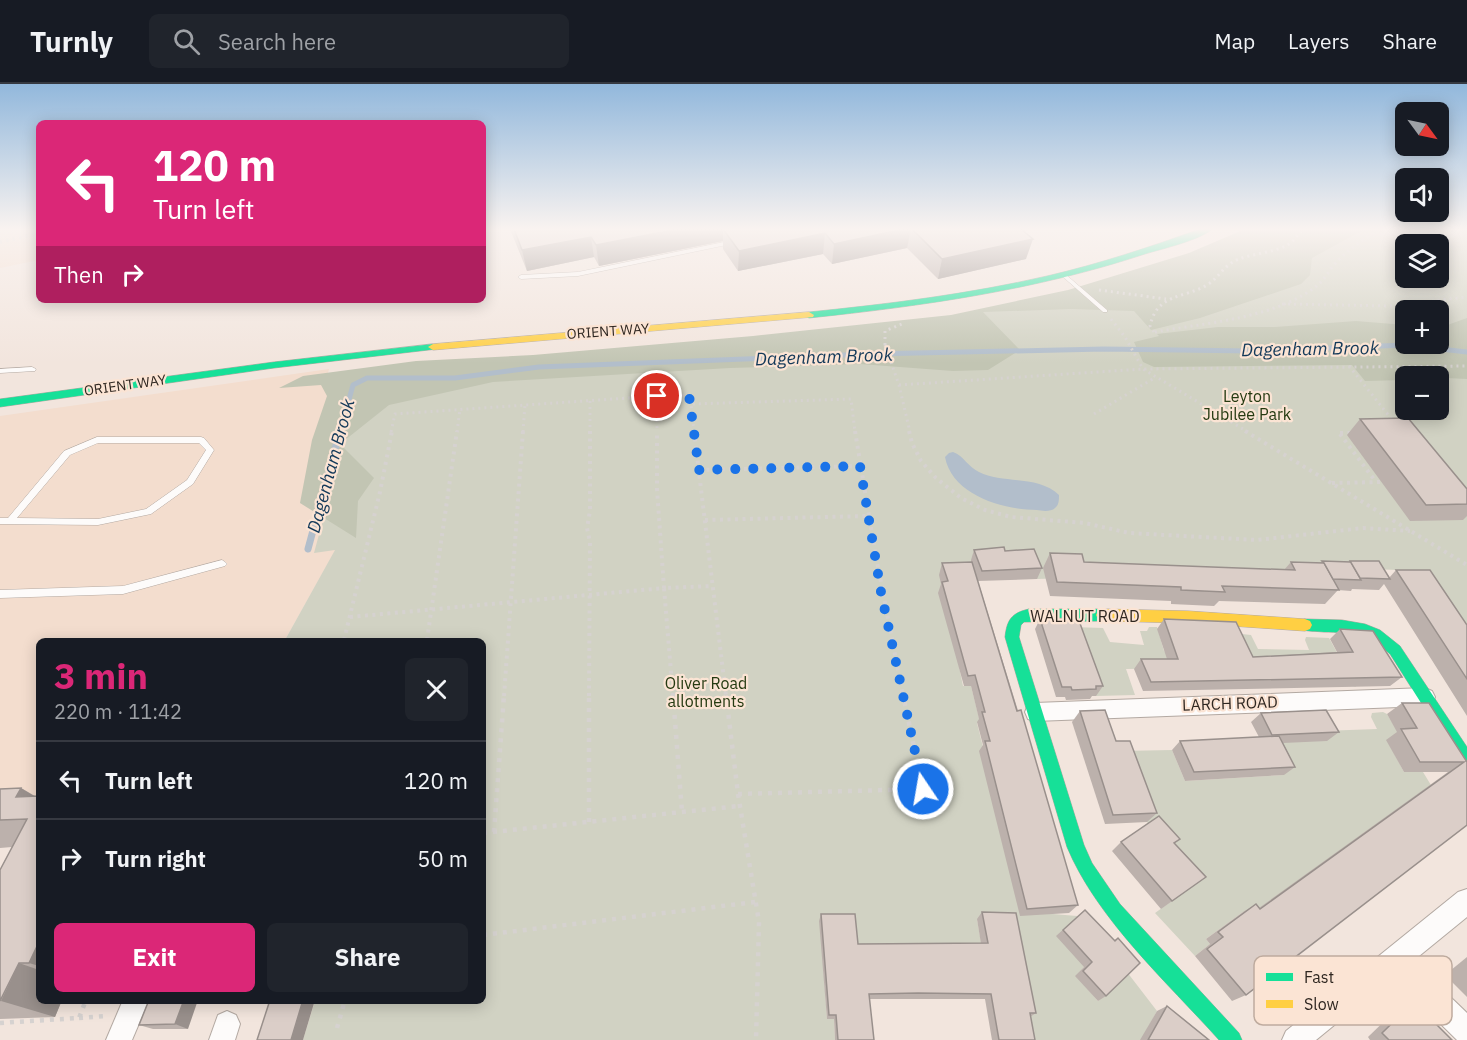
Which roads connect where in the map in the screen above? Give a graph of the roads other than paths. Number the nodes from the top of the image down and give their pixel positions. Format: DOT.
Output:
graph roads {
  1 [pos="580,274"];
  2 [pos="1069,274"];
  3 [pos="1064,275"];
  4 [pos="521,277"];
  5 [pos="1105,311"];
  6 [pos="32,369"];
  7 [pos="0,370"];
  8 [pos="0,403"];
  9 [pos="5,521"];
  10 [pos="222,564"];
  11 [pos="0,594"];
  12 [pos="1425,697"];
  13 [pos="1035,712"];
  14 [pos="1467,761"];
  15 [pos="1467,902"];
  16 [pos="1399,956"];
  17 [pos="134,1004"];
  18 [pos="1452,1016"];
  19 [pos="1313,1025"];
  20 [pos="1467,1031"];
  21 [pos="119,1040"];
  22 [pos="1232,1040"];
  23 [pos="1294,1040"];
  1 -- 4 [label="lane"];
  2 -- 3 [label="street, ORIENT WAY"];
  3 -- 5 [label="lane"];
  3 -- 8 [label="street, ORIENT WAY"];
  6 -- 7 [label="lane"];
  9 -- 9 [label="lane"];
  10 -- 11 [label="lane"];
  12 -- 13 [label="street, LARCH ROAD"];
  12 -- 13 [label="street, WALNUT ROAD"];
  12 -- 14 [label="street, WALNUT ROAD"];
  13 -- 22 [label="street, WALNUT ROAD"];
  15 -- 16 [label="street"];
  17 -- 21 [label="street"];
  18 -- 20 [label="street"];
  19 -- 23 [label="street"];
}
